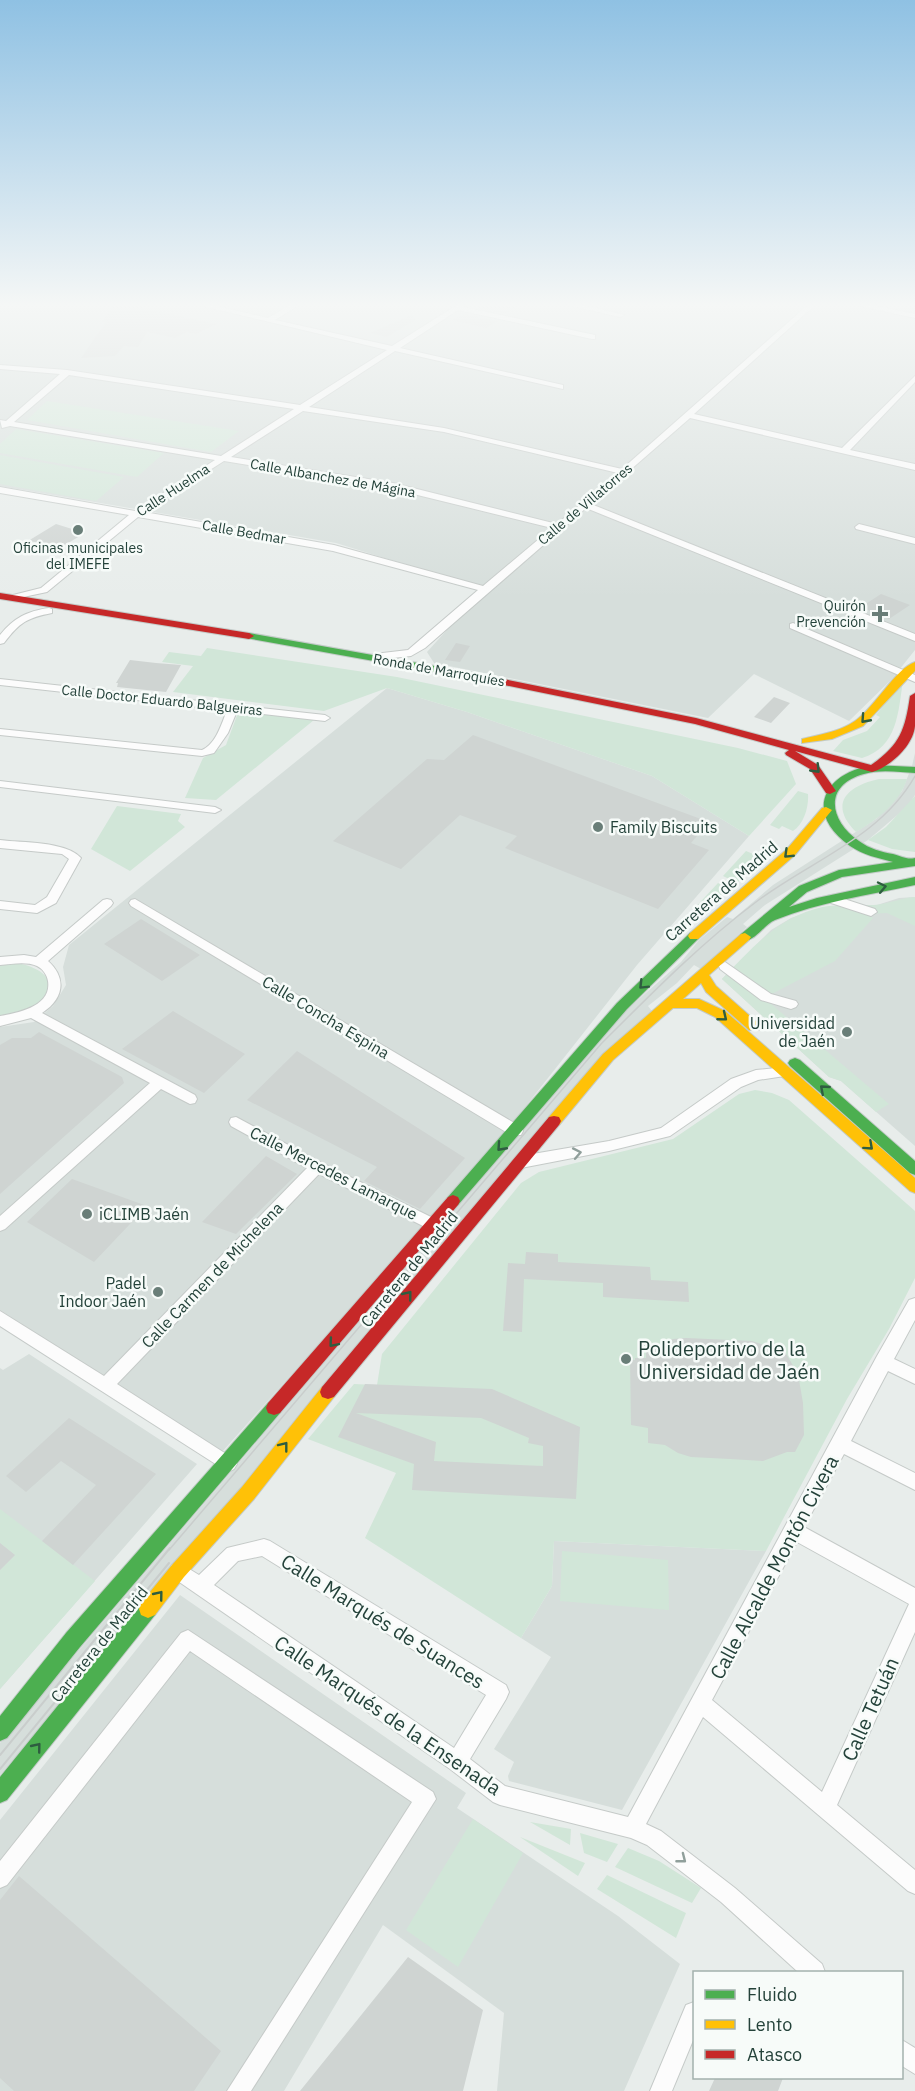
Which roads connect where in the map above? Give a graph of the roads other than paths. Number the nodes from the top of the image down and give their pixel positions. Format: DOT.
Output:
graph roads {
  1 [pos="29,403"];
  2 [pos="265,403"];
  3 [pos="308,403"];
  4 [pos="703,403"];
  5 [pos="891,403"];
  6 [pos="300,408"];
  7 [pos="689,415"];
  8 [pos="4,423"];
  9 [pos="0,430"];
  10 [pos="846,450"];
  11 [pos="221,459"];
  12 [pos="915,466"];
  13 [pos="624,472"];
  14 [pos="0,490"];
  15 [pos="585,505"];
  16 [pos="136,514"];
  17 [pos="557,527"];
  18 [pos="859,527"];
  19 [pos="915,541"];
  20 [pos="485,589"];
  21 [pos="44,590"];
  22 [pos="5,601"];
  23 [pos="52,608"];
  24 [pos="17,619"];
  25 [pos="793,626"];
  26 [pos="915,638"];
  27 [pos="0,641"];
  28 [pos="411,653"];
  29 [pos="370,657"];
  30 [pos="915,664"];
  31 [pos="884,665"];
  32 [pos="424,667"];
  33 [pos="909,677"];
  34 [pos="0,682"];
  35 [pos="915,696"];
  36 [pos="234,707"];
  37 [pos="325,718"];
  38 [pos="0,732"];
  39 [pos="777,741"];
  40 [pos="873,769"];
  41 [pos="915,770"];
  42 [pos="0,784"];
  43 [pos="830,791"];
  44 [pos="215,810"];
  45 [pos="826,810"];
  46 [pos="0,844"];
  47 [pos="915,862"];
  48 [pos="915,880"];
  49 [pos="858,892"];
  50 [pos="832,899"];
  51 [pos="107,903"];
  52 [pos="135,903"];
  53 [pos="0,905"];
  54 [pos="765,919"];
  55 [pos="0,961"];
  56 [pos="39,962"];
  57 [pos="725,966"];
  58 [pos="702,974"];
  59 [pos="669,1003"];
  60 [pos="792,1004"];
  61 [pos="32,1014"];
  62 [pos="0,1021"];
  63 [pos="786,1072"];
  64 [pos="159,1083"];
  65 [pos="190,1099"];
  66 [pos="236,1122"];
  67 [pos="516,1131"];
  68 [pos="519,1162"];
  69 [pos="317,1167"];
  70 [pos="915,1169"];
  71 [pos="915,1187"];
  72 [pos="432,1224"];
  73 [pos="0,1225"];
  74 [pos="915,1305"];
  75 [pos="0,1318"];
  76 [pos="883,1362"];
  77 [pos="915,1377"];
  78 [pos="106,1384"];
  79 [pos="841,1444"];
  80 [pos="228,1464"];
  81 [pos="915,1482"];
  82 [pos="794,1531"];
  83 [pos="178,1571"];
  84 [pos="200,1586"];
  85 [pos="915,1598"];
  86 [pos="915,1611"];
  87 [pos="701,1703"];
  88 [pos="0,1731"];
  89 [pos="457,1762"];
  90 [pos="0,1793"];
  91 [pos="826,1808"];
  92 [pos="633,1828"];
  93 [pos="0,1878"];
  94 [pos="915,1884"];
  95 [pos="813,1971"];
  96 [pos="693,2015"];
  97 [pos="903,2052"];
  98 [pos="915,2063"];
  99 [pos="238,2091"];
  100 [pos="661,2091"];
  1 -- 8 [label="street"];
  2 -- 6 [label="street"];
  3 -- 6 [label="street, Calle Huelma"];
  4 -- 7 [label="street, Calle de Villatorres"];
  5 -- 10 [label="street"];
  6 -- 11 [label="street, Calle Huelma"];
  6 -- 13 [label="street"];
  7 -- 10 [label="street"];
  7 -- 13 [label="street, Calle de Villatorres"];
  8 -- 9 [label="street"];
  8 -- 11 [label="street, Calle Albanchez de Mágina"];
  10 -- 12 [label="street"];
  11 -- 16 [label="street, Calle Huelma"];
  11 -- 17 [label="street, Calle Albanchez de Mágina"];
  13 -- 15 [label="street, Calle de Villatorres"];
  14 -- 16 [label="street, Calle Bedmar"];
  15 -- 17 [label="street, Calle de Villatorres"];
  15 -- 26 [label="street"];
  16 -- 20 [label="street, Calle Bedmar"];
  16 -- 21 [label="street, Calle Huelma"];
  17 -- 20 [label="street, Calle de Villatorres"];
  18 -- 19 [label="street"];
  20 -- 28 [label="street, Calle de Villatorres"];
  21 -- 22 [label="street"];
  21 -- 23 [label="street"];
  22 -- 23 [label="main road, Ronda de Marroquíes"];
  22 -- 24 [label="street"];
  23 -- 24 [label="street"];
  23 -- 29 [label="main road, Ronda de Marroquíes"];
  23 -- 43 [label="main road, Ronda de Marroquíes, one-way"];
  24 -- 27 [label="street"];
  25 -- 31 [label="street"];
  28 -- 29 [label="street"];
  28 -- 32 [label="street"];
  29 -- 32 [label="main road, Ronda de Marroquíes"];
  30 -- 31 [label="street"];
  30 -- 33 [label="main road"];
  31 -- 33 [label="street"];
  32 -- 39 [label="main road, Ronda de Marroquíes"];
  33 -- 39 [label="main road, one-way"];
  34 -- 36 [label="street, Calle Doctor Eduardo Balgueiras"];
  35 -- 40 [label="main road"];
  36 -- 37 [label="street, Calle Doctor Eduardo Balgueiras"];
  36 -- 38 [label="street"];
  39 -- 40 [label="main road, Ronda de Marroquíes"];
  40 -- 41 [label="main road"];
  40 -- 43 [label="main road"];
  42 -- 44 [label="street"];
  43 -- 45 [label="main road"];
  45 -- 47 [label="main road"];
  45 -- 67 [label="main road, Carretera de Madrid, one-way"];
  46 -- 53 [label="street"];
  47 -- 54 [label="main road, Carretera de Madrid"];
  49 -- 48 [label="main road, one-way"];
  49 -- 50 [label="main road"];
  49 -- 50 [label="street"];
  50 -- 54 [label="main road"];
  51 -- 56 [label="street"];
  52 -- 67 [label="street, Calle Concha Espina"];
  54 -- 58 [label="main road, Carretera de Madrid"];
  55 -- 56 [label="street"];
  56 -- 61 [label="street"];
  57 -- 60 [label="street"];
  58 -- 59 [label="main road, Carretera de Madrid"];
  70 -- 58 [label="main road, one-way"];
  59 -- 63 [label="main road, one-way"];
  59 -- 68 [label="main road, Carretera de Madrid"];
  61 -- 62 [label="street"];
  61 -- 64 [label="street"];
  68 -- 63 [label="street, one-way"];
  63 -- 71 [label="main road, one-way"];
  64 -- 65 [label="street"];
  64 -- 73 [label="street"];
  66 -- 69 [label="street, Calle Mercedes Lamarque"];
  67 -- 72 [label="main road, Carretera de Madrid, one-way"];
  83 -- 68 [label="main road, Carretera de Madrid, one-way"];
  69 -- 72 [label="street, Calle Mercedes Lamarque"];
  69 -- 78 [label="street, Calle Carmen de Michelena"];
  72 -- 80 [label="main road, Carretera de Madrid, one-way"];
  74 -- 76 [label="street, Calle Alcalde Montón Civera"];
  75 -- 78 [label="street"];
  76 -- 77 [label="street"];
  76 -- 79 [label="street, Calle Alcalde Montón Civera"];
  78 -- 80 [label="street"];
  79 -- 81 [label="street"];
  79 -- 82 [label="street, Calle Alcalde Montón Civera"];
  80 -- 88 [label="main road, Carretera de Madrid"];
  82 -- 85 [label="street"];
  82 -- 87 [label="street, Calle Alcalde Montón Civera"];
  83 -- 84 [label="street, Calle Marqués de la Ensenada"];
  90 -- 83 [label="main road, Carretera de Madrid, one-way"];
  84 -- 89 [label="street, Calle Marqués de la Ensenada"];
  84 -- 89 [label="street, Calle Marqués de Suances"];
  86 -- 91 [label="street, Calle Tetuán"];
  87 -- 91 [label="street"];
  87 -- 92 [label="street, Calle Alcalde Montón Civera"];
  89 -- 92 [label="street, Calle Marqués de la Ensenada"];
  91 -- 94 [label="street"];
  92 -- 95 [label="street, Calle Marqués de la Ensenada, one-way"];
  93 -- 99 [label="street"];
  96 -- 100 [label="street"];
  97 -- 98 [label="street"];
}
